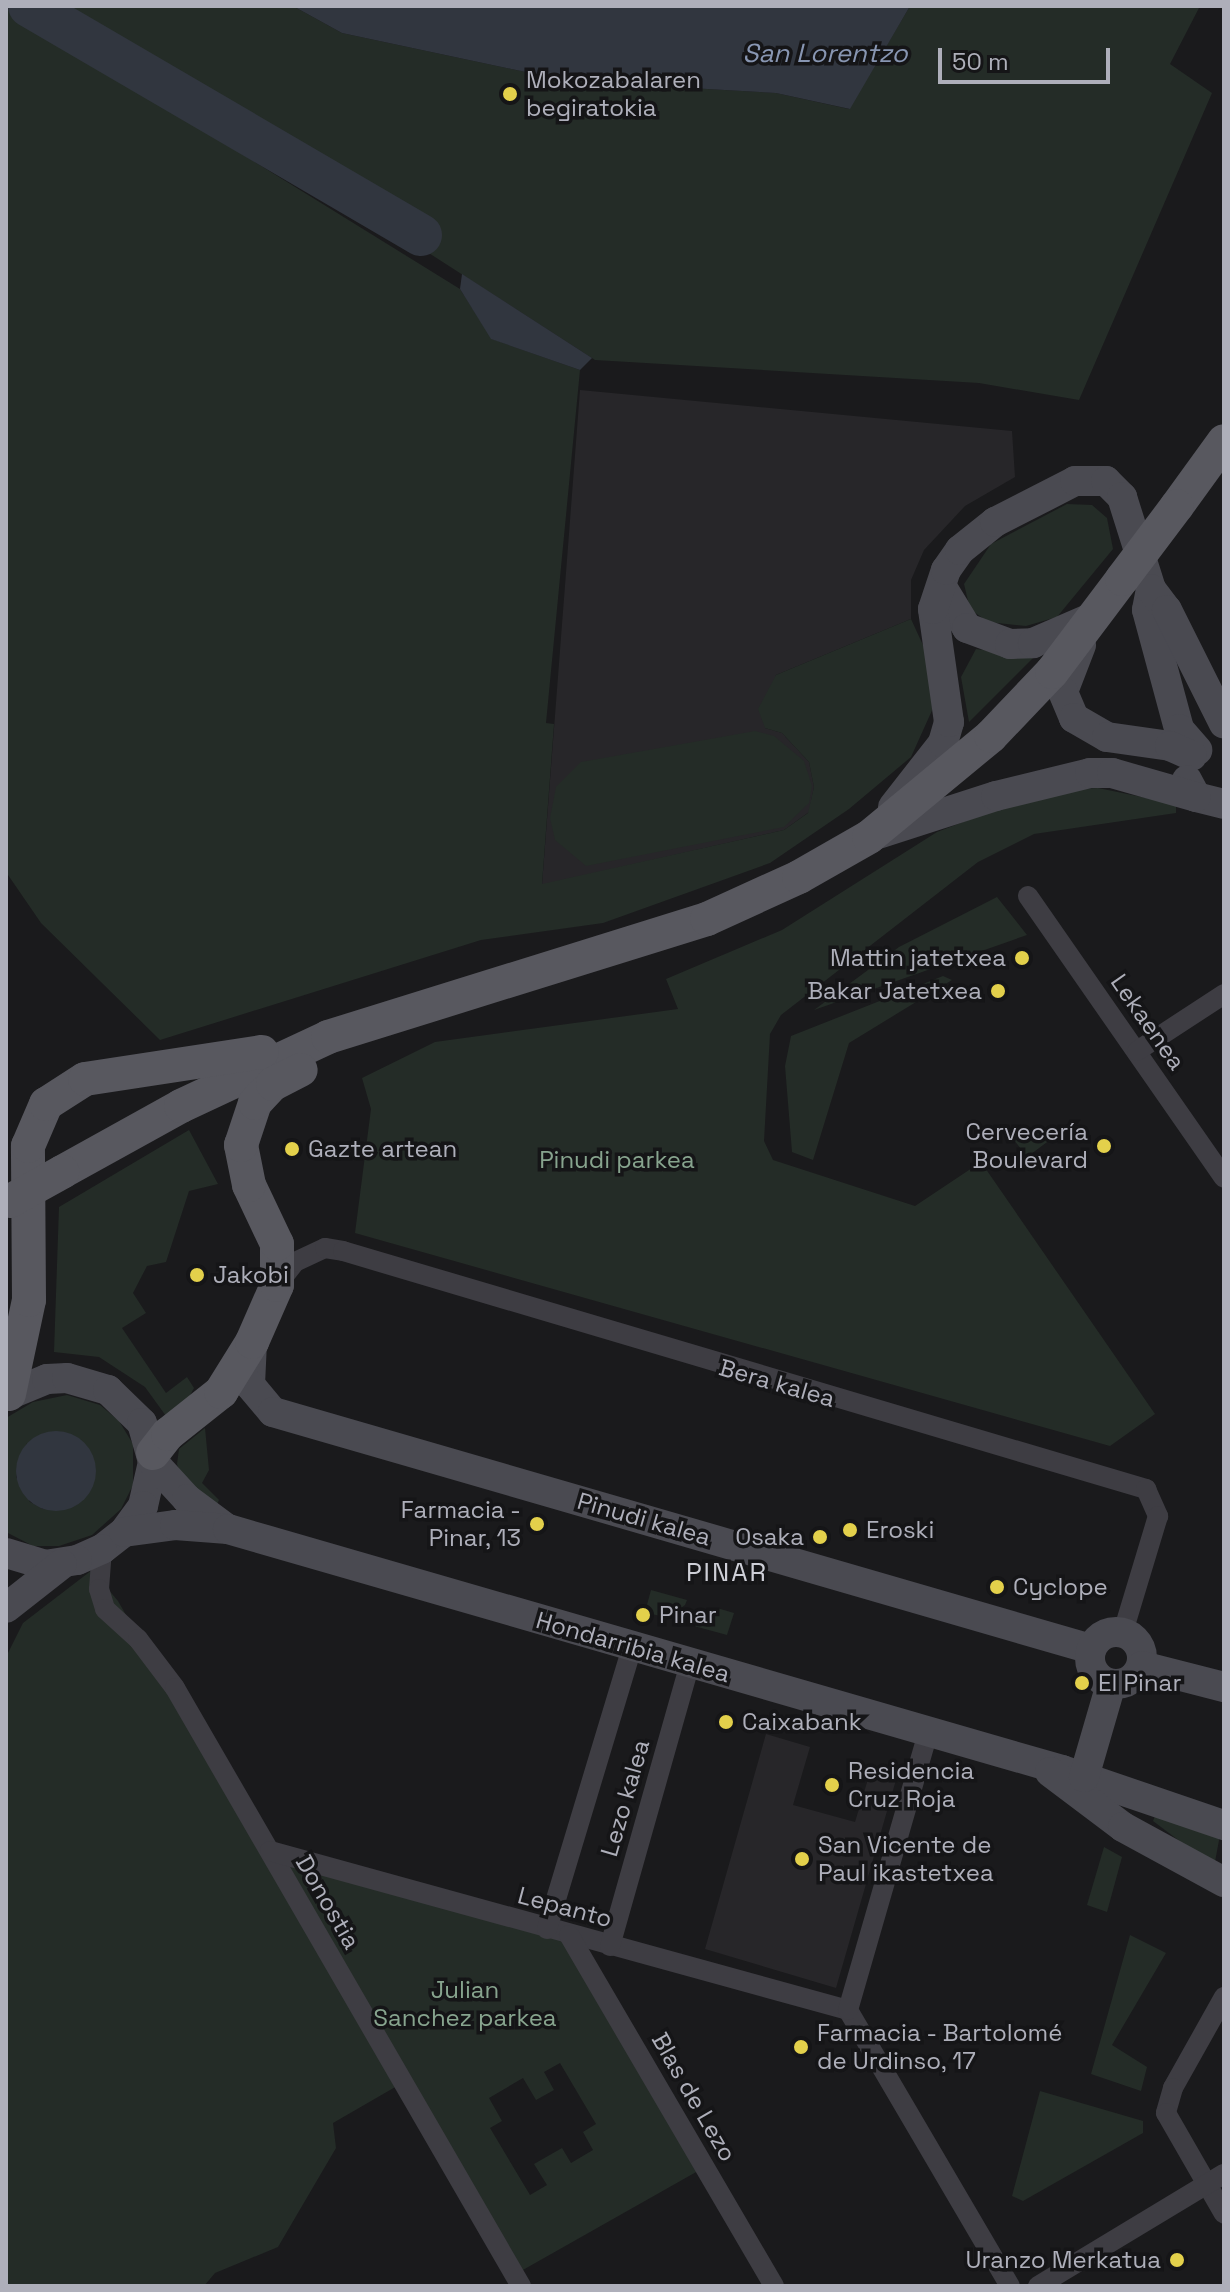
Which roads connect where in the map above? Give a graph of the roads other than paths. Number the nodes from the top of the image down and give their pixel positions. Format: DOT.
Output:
graph roads {
  1 [pos="1224,441"];
  2 [pos="1137,584"];
  3 [pos="942,587"];
  4 [pos="1095,616"];
  5 [pos="1224,724"];
  6 [pos="1204,750"];
  7 [pos="1215,805"];
  8 [pos="869,837"];
  9 [pos="1028,896"];
  10 [pos="475,987"];
  11 [pos="1224,994"];
  12 [pos="328,1037"];
  13 [pos="1137,1051"];
  14 [pos="1224,1178"];
  15 [pos="8,1202"];
  16 [pos="277,1285"];
  17 [pos="252,1342"];
  18 [pos="7,1395"];
  19 [pos="153,1458"];
  20 [pos="228,1529"];
  21 [pos="113,1540"];
  22 [pos="6,1553"];
  23 [pos="62,1564"];
  24 [pos="6,1608"];
  25 [pos="1123,1632"];
  26 [pos="632,1647"];
  27 [pos="1091,1649"];
  28 [pos="690,1663"];
  29 [pos="1142,1666"];
  30 [pos="1111,1684"];
  31 [pos="1224,1687"];
  32 [pos="928,1732"];
  33 [pos="1039,1764"];
  34 [pos="1084,1777"];
  35 [pos="1224,1825"];
  36 [pos="270,1851"];
  37 [pos="1185,1860"];
  38 [pos="1224,1882"];
  39 [pos="547,1929"];
  40 [pos="569,1935"];
  41 [pos="610,1946"];
  42 [pos="1224,1997"];
  43 [pos="848,2010"];
  44 [pos="1215,2180"];
  45 [pos="1224,2214"];
  46 [pos="521,2286"];
  47 [pos="774,2286"];
  48 [pos="1010,2286"];
  49 [pos="1038,2286"];
  1 -- 2 [label="main road, bridge"];
  2 -- 3 [label="street"];
  2 -- 4 [label="main road"];
  2 -- 5 [label="street"];
  2 -- 6 [label="street"];
  3 -- 4 [label="street"];
  3 -- 8 [label="street"];
  4 -- 6 [label="street"];
  4 -- 8 [label="main road"];
  6 -- 7 [label="street"];
  7 -- 8 [label="street"];
  8 -- 10 [label="main road"];
  9 -- 13 [label="street, Lekaenea"];
  10 -- 12 [label="main road"];
  10 -- 16 [label="main road"];
  11 -- 13 [label="street"];
  12 -- 15 [label="main road, bridge"];
  12 -- 18 [label="main road"];
  13 -- 14 [label="street, Lekaenea"];
  16 -- 17 [label="main road"];
  16 -- 25 [label="street, Bera kalea"];
  17 -- 19 [label="main road"];
  17 -- 27 [label="street, Pinudi kalea"];
  18 -- 19 [label="street, Hondarribia kalea"];
  19 -- 20 [label="street, Hondarribia kalea"];
  19 -- 21 [label="street"];
  20 -- 21 [label="street, Hondarribia kalea"];
  20 -- 26 [label="street, Hondarribia kalea"];
  21 -- 23 [label="street, Hondarribia kalea"];
  21 -- 36 [label="street, Donostia"];
  22 -- 23 [label="street"];
  23 -- 24 [label="street"];
  25 -- 27 [label="street"];
  25 -- 29 [label="street"];
  26 -- 28 [label="street, Hondarribia kalea"];
  26 -- 39 [label="street, Lezo kalea"];
  27 -- 30 [label="street"];
  28 -- 32 [label="street, Hondarribia kalea"];
  28 -- 41 [label="street, Lezo kalea"];
  29 -- 30 [label="street"];
  29 -- 31 [label="street"];
  30 -- 34 [label="street"];
  32 -- 33 [label="street, Hondarribia kalea"];
  32 -- 43 [label="street"];
  33 -- 34 [label="street, Hondarribia kalea"];
  33 -- 37 [label="street, Hondarribia kalea"];
  34 -- 35 [label="street, Hondarribia kalea"];
  34 -- 37 [label="street"];
  36 -- 39 [label="street, Lepanto"];
  36 -- 46 [label="street, Donostia"];
  37 -- 38 [label="street, Hondarribia kalea"];
  39 -- 40 [label="street, Lepanto"];
  40 -- 41 [label="street, Lepanto"];
  40 -- 47 [label="street, Blas de Lezo"];
  41 -- 43 [label="street, Lepanto"];
  42 -- 44 [label="street"];
  43 -- 48 [label="street"];
  44 -- 45 [label="street"];
  44 -- 49 [label="street"];
}
